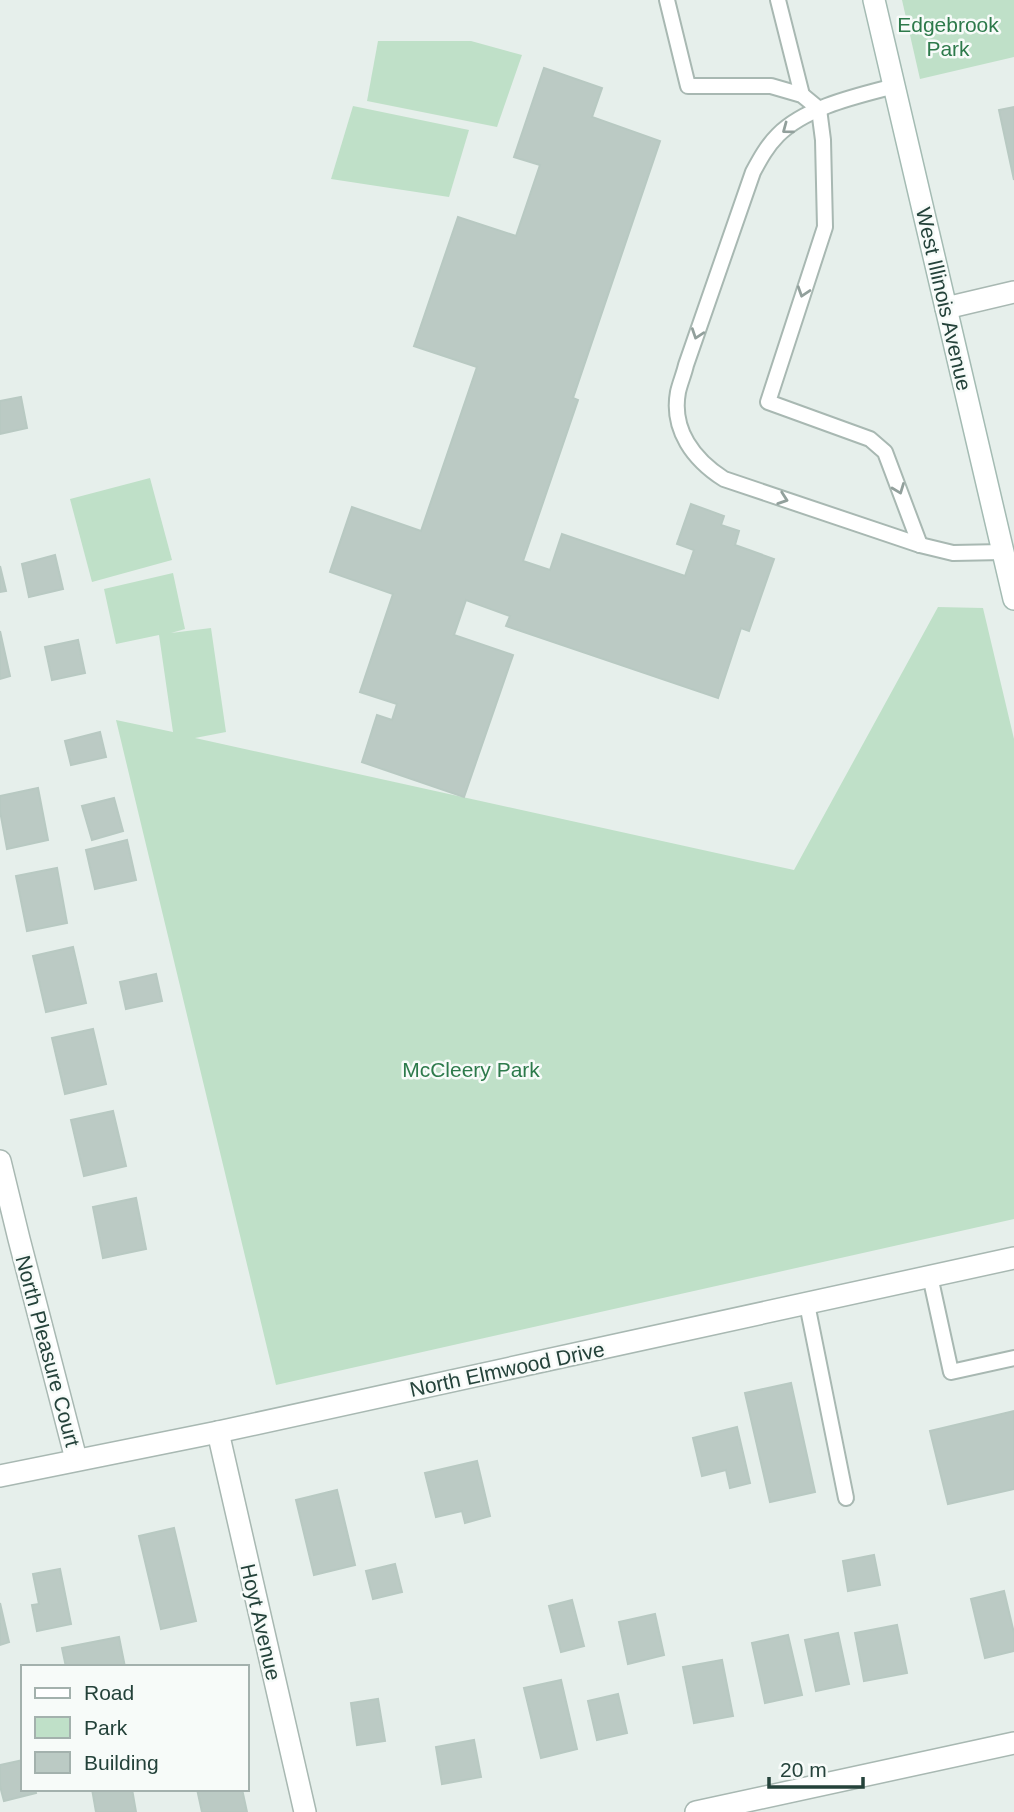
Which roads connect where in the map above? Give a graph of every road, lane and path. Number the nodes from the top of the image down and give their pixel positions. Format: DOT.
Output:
graph roads {
  1 [pos="667,0"];
  2 [pos="778,0"];
  3 [pos="874,0"];
  4 [pos="895,86"];
  5 [pos="802,95"];
  6 [pos="819,109"];
  7 [pos="1014,292"];
  8 [pos="946,308"];
  9 [pos="920,545"];
  10 [pos="1003,552"];
  11 [pos="1014,599"];
  12 [pos="0,1161"];
  13 [pos="9,1242"];
  14 [pos="1014,1258"];
  15 [pos="930,1276"];
  16 [pos="807,1304"];
  17 [pos="1014,1358"];
  18 [pos="218,1432"];
  19 [pos="76,1460"];
  20 [pos="0,1476"];
  21 [pos="846,1498"];
  22 [pos="1014,1743"];
  23 [pos="304,1812"];
  24 [pos="696,1812"];
  1 -- 5 [label="lane"];
  2 -- 5 [label="lane"];
  3 -- 4 [label="street, West Illinois Avenue"];
  4 -- 6 [label="lane"];
  4 -- 8 [label="street, West Illinois Avenue"];
  5 -- 6 [label="lane"];
  6 -- 9 [label="lane, one-way"];
  6 -- 9 [label="lane, one-way"];
  7 -- 8 [label="street"];
  8 -- 10 [label="street, West Illinois Avenue"];
  9 -- 10 [label="lane"];
  10 -- 11 [label="street, West Illinois Avenue"];
  12 -- 13 [label="street, North Pleasure Court"];
  13 -- 19 [label="street, North Pleasure Court"];
  14 -- 15 [label="street, North Elmwood Drive"];
  15 -- 16 [label="street, North Elmwood Drive"];
  15 -- 17 [label="lane"];
  16 -- 18 [label="street, North Elmwood Drive"];
  16 -- 21 [label="lane"];
  18 -- 19 [label="street, North Elmwood Drive"];
  18 -- 23 [label="street, Hoyt Avenue"];
  19 -- 20 [label="street, North Elmwood Drive"];
  22 -- 24 [label="street"];
}
